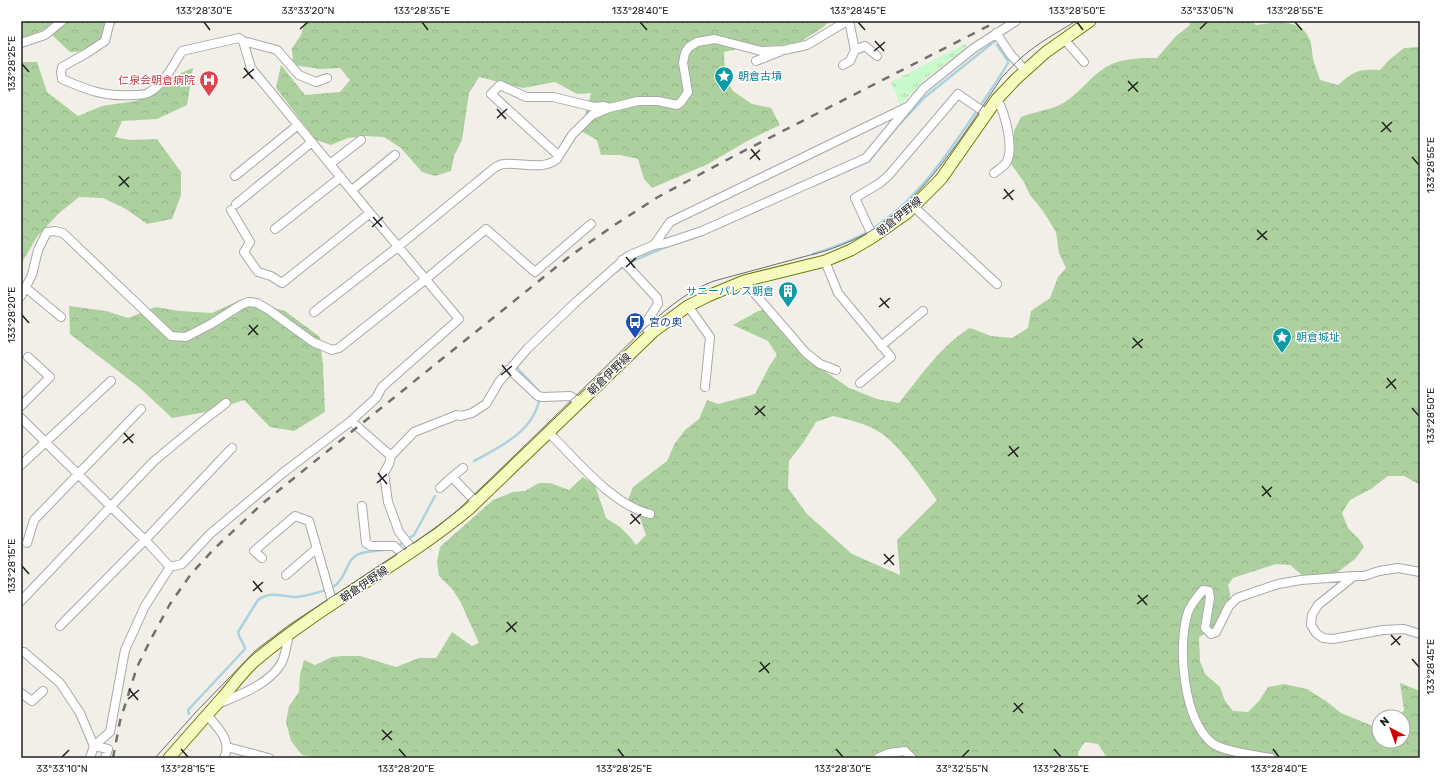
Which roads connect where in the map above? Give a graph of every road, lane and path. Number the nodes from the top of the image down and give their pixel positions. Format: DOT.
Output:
graph roads {
  1 [pos="62,21"];
  2 [pos="110,21"];
  3 [pos="848,21"];
  4 [pos="1016,21"];
  5 [pos="1090,21"];
  6 [pos="996,34"];
  7 [pos="1064,39"];
  8 [pos="243,41"];
  9 [pos="21,44"];
  10 [pos="784,50"];
  11 [pos="855,50"];
  12 [pos="877,56"];
  13 [pos="756,61"];
  14 [pos="1084,62"];
  15 [pos="843,65"];
  16 [pos="1025,70"];
  17 [pos="327,78"];
  18 [pos="997,99"];
  19 [pos="908,106"];
  20 [pos="609,108"];
  21 [pos="986,114"];
  22 [pos="298,125"];
  23 [pos="361,140"];
  24 [pos="312,142"];
  25 [pos="395,155"];
  26 [pos="559,156"];
  27 [pos="330,164"];
  28 [pos="994,173"];
  29 [pos="235,176"];
  30 [pos="341,177"];
  31 [pos="352,190"];
  32 [pos="914,206"];
  33 [pos="370,213"];
  34 [pos="591,224"];
  35 [pos="275,229"];
  36 [pos="873,237"];
  37 [pos="654,245"];
  38 [pos="399,246"];
  39 [pos="622,260"];
  40 [pos="826,261"];
  41 [pos="426,279"];
  42 [pos="744,281"];
  43 [pos="997,284"];
  44 [pos="23,292"];
  45 [pos="688,306"];
  46 [pos="923,311"];
  47 [pos="314,312"];
  48 [pos="61,317"];
  49 [pos="652,334"];
  50 [pos="881,346"];
  51 [pos="28,356"];
  52 [pos="510,369"];
  53 [pos="836,370"];
  54 [pos="111,381"];
  55 [pos="860,384"];
  56 [pos="705,387"];
  57 [pos="580,402"];
  58 [pos="226,403"];
  59 [pos="21,406"];
  60 [pos="141,409"];
  61 [pos="21,418"];
  62 [pos="351,421"];
  63 [pos="548,432"];
  64 [pos="46,442"];
  65 [pos="232,448"];
  66 [pos="391,456"];
  67 [pos="21,465"];
  68 [pos="463,468"];
  69 [pos="79,474"];
  70 [pos="452,477"];
  71 [pos="440,488"];
  72 [pos="476,502"];
  73 [pos="362,506"];
  74 [pos="111,507"];
  75 [pos="650,514"];
  76 [pos="145,540"];
  77 [pos="26,544"];
  78 [pos="317,548"];
  79 [pos="409,554"];
  80 [pos="262,558"];
  81 [pos="170,567"];
  82 [pos="1420,572"];
  83 [pos="286,575"];
  84 [pos="1354,576"];
  85 [pos="331,599"];
  86 [pos="21,601"];
  87 [pos="60,626"];
  88 [pos="289,633"];
  89 [pos="1420,634"];
  90 [pos="21,652"];
  91 [pos="42,691"];
  92 [pos="21,693"];
  93 [pos="215,706"];
  94 [pos="206,715"];
  95 [pos="94,746"];
  96 [pos="227,748"];
  97 [pos="90,758"];
  98 [pos="106,758"];
  99 [pos="169,758"];
  100 [pos="224,758"];
  101 [pos="269,758"];
  102 [pos="878,758"];
  103 [pos="912,758"];
  104 [pos="1271,758"];
  1 -- 9 [label="street"];
  2 -- 8 [label="street"];
  3 -- 10 [label="street"];
  3 -- 11 [label="street"];
  4 -- 6 [label="street"];
  5 -- 7 [label="main road, 朝倉伊野線"];
  6 -- 16 [label="street"];
  6 -- 19 [label="street"];
  7 -- 14 [label="street"];
  7 -- 16 [label="main road, 朝倉伊野線"];
  8 -- 17 [label="street"];
  8 -- 22 [label="street"];
  10 -- 13 [label="street"];
  10 -- 20 [label="street"];
  11 -- 12 [label="street"];
  11 -- 15 [label="street"];
  16 -- 18 [label="main road, 朝倉伊野線"];
  18 -- 21 [label="main road, 朝倉伊野線"];
  18 -- 28 [label="street"];
  19 -- 37 [label="street"];
  19 -- 37 [label="street"];
  20 -- 26 [label="street"];
  20 -- 26 [label="street"];
  21 -- 32 [label="main road, 朝倉伊野線"];
  21 -- 36 [label="street"];
  22 -- 24 [label="street"];
  22 -- 29 [label="street"];
  23 -- 27 [label="street"];
  24 -- 27 [label="street"];
  24 -- 33 [label="street"];
  25 -- 31 [label="street"];
  26 -- 38 [label="street"];
  27 -- 30 [label="street"];
  30 -- 31 [label="street"];
  30 -- 35 [label="street"];
  31 -- 33 [label="street"];
  32 -- 36 [label="main road, 朝倉伊野線"];
  32 -- 43 [label="street"];
  33 -- 38 [label="street"];
  34 -- 41 [label="street"];
  36 -- 40 [label="main road, 朝倉伊野線"];
  37 -- 39 [label="street"];
  38 -- 41 [label="street"];
  38 -- 47 [label="street"];
  39 -- 49 [label="street"];
  39 -- 52 [label="street"];
  40 -- 42 [label="main road, 朝倉伊野線"];
  40 -- 50 [label="street"];
  41 -- 44 [label="street"];
  41 -- 62 [label="street"];
  42 -- 45 [label="main road, 朝倉伊野線"];
  42 -- 53 [label="street"];
  44 -- 48 [label="street"];
  45 -- 49 [label="main road, 朝倉伊野線"];
  45 -- 56 [label="street"];
  46 -- 50 [label="street"];
  49 -- 57 [label="main road, 朝倉伊野線"];
  50 -- 55 [label="street"];
  51 -- 59 [label="street"];
  52 -- 57 [label="street"];
  52 -- 66 [label="street"];
  54 -- 64 [label="street"];
  57 -- 63 [label="main road, 朝倉伊野線"];
  58 -- 74 [label="street"];
  60 -- 69 [label="street"];
  61 -- 64 [label="street"];
  62 -- 66 [label="street"];
  62 -- 81 [label="street"];
  63 -- 72 [label="main road, 朝倉伊野線"];
  63 -- 75 [label="street"];
  64 -- 67 [label="street"];
  64 -- 69 [label="street"];
  65 -- 76 [label="street"];
  66 -- 79 [label="street"];
  68 -- 70 [label="street"];
  69 -- 74 [label="street"];
  69 -- 77 [label="street"];
  70 -- 71 [label="street"];
  70 -- 72 [label="street"];
  72 -- 79 [label="main road, 朝倉伊野線"];
  73 -- 79 [label="street"];
  74 -- 76 [label="street"];
  74 -- 86 [label="street"];
  76 -- 81 [label="street"];
  76 -- 87 [label="street"];
  78 -- 80 [label="street"];
  78 -- 83 [label="street"];
  78 -- 85 [label="street"];
  79 -- 85 [label="main road, 朝倉伊野線"];
  81 -- 95 [label="street"];
  82 -- 84 [label="street"];
  84 -- 89 [label="street"];
  84 -- 104 [label="street"];
  85 -- 88 [label="main road, 朝倉伊野線"];
  88 -- 93 [label="main road, 朝倉伊野線"];
  88 -- 93 [label="street"];
  90 -- 95 [label="street"];
  91 -- 92 [label="street"];
  93 -- 94 [label="main road, 朝倉伊野線"];
  94 -- 96 [label="street"];
  94 -- 99 [label="main road, 朝倉伊野線"];
  95 -- 97 [label="street"];
  95 -- 98 [label="street"];
  96 -- 100 [label="street"];
  96 -- 101 [label="street"];
  102 -- 103 [label="street"];
}
